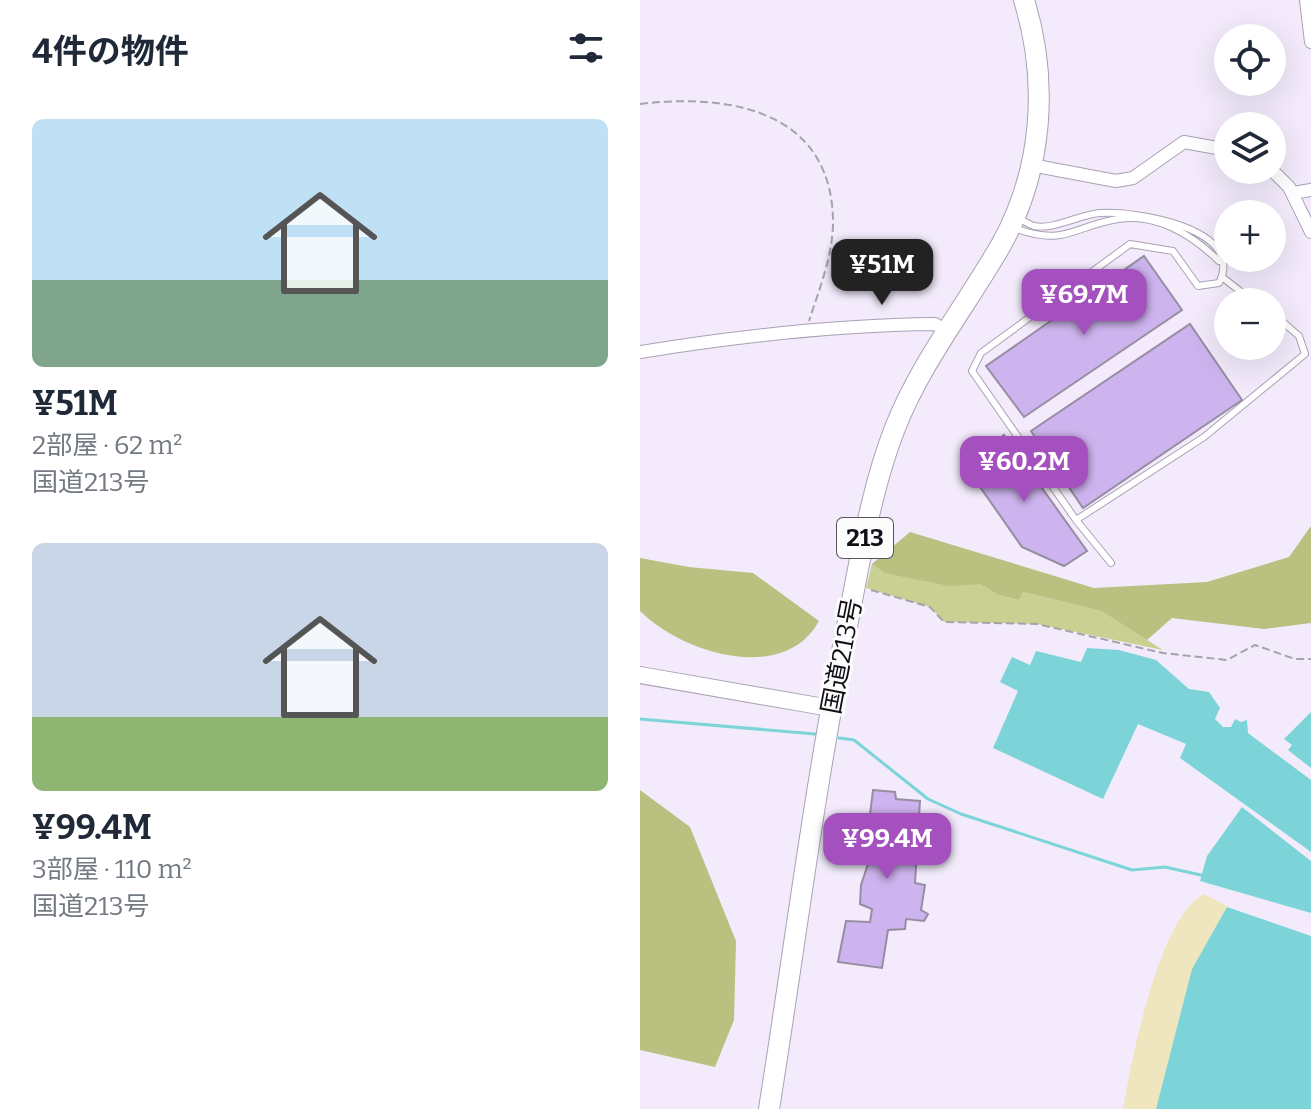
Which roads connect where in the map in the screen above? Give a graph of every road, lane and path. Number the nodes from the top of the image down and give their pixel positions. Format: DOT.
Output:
graph roads {
  1 [pos="1024,0"];
  2 [pos="1306,0"];
  3 [pos="1311,42"];
  4 [pos="640,104"];
  5 [pos="1214,147"];
  6 [pos="1031,165"];
  7 [pos="1285,184"];
  8 [pos="1311,190"];
  9 [pos="1293,193"];
  10 [pos="1012,221"];
  11 [pos="1311,232"];
  12 [pos="1214,246"];
  13 [pos="1214,257"];
  14 [pos="1222,272"];
  15 [pos="1222,277"];
  16 [pos="1236,288"];
  17 [pos="1286,325"];
  18 [pos="807,329"];
  19 [pos="946,331"];
  20 [pos="640,352"];
  21 [pos="1076,520"];
  22 [pos="1111,563"];
  23 [pos="866,588"];
  24 [pos="1311,659"];
  25 [pos="640,675"];
  26 [pos="830,708"];
  27 [pos="769,1109"];
  1 -- 6 [label="highway, 国道213号 / 213"];
  2 -- 3 [label="street"];
  4 -- 18 [label="path"];
  5 -- 6 [label="street"];
  6 -- 10 [label="highway, 国道213号 / 213"];
  7 -- 9 [label="street"];
  8 -- 9 [label="street"];
  9 -- 11 [label="street"];
  10 -- 12 [label="lane"];
  10 -- 13 [label="lane"];
  10 -- 19 [label="highway, 国道213号 / 213"];
  14 -- 15 [label="lane"];
  15 -- 16 [label="lane"];
  15 -- 21 [label="lane"];
  17 -- 21 [label="lane"];
  18 -- 19 [label="street"];
  18 -- 20 [label="street"];
  19 -- 26 [label="highway, 国道213号 / 213"];
  21 -- 22 [label="lane"];
  23 -- 24 [label="path"];
  25 -- 26 [label="street"];
  26 -- 27 [label="highway, 国道213号 / 213"];
}
